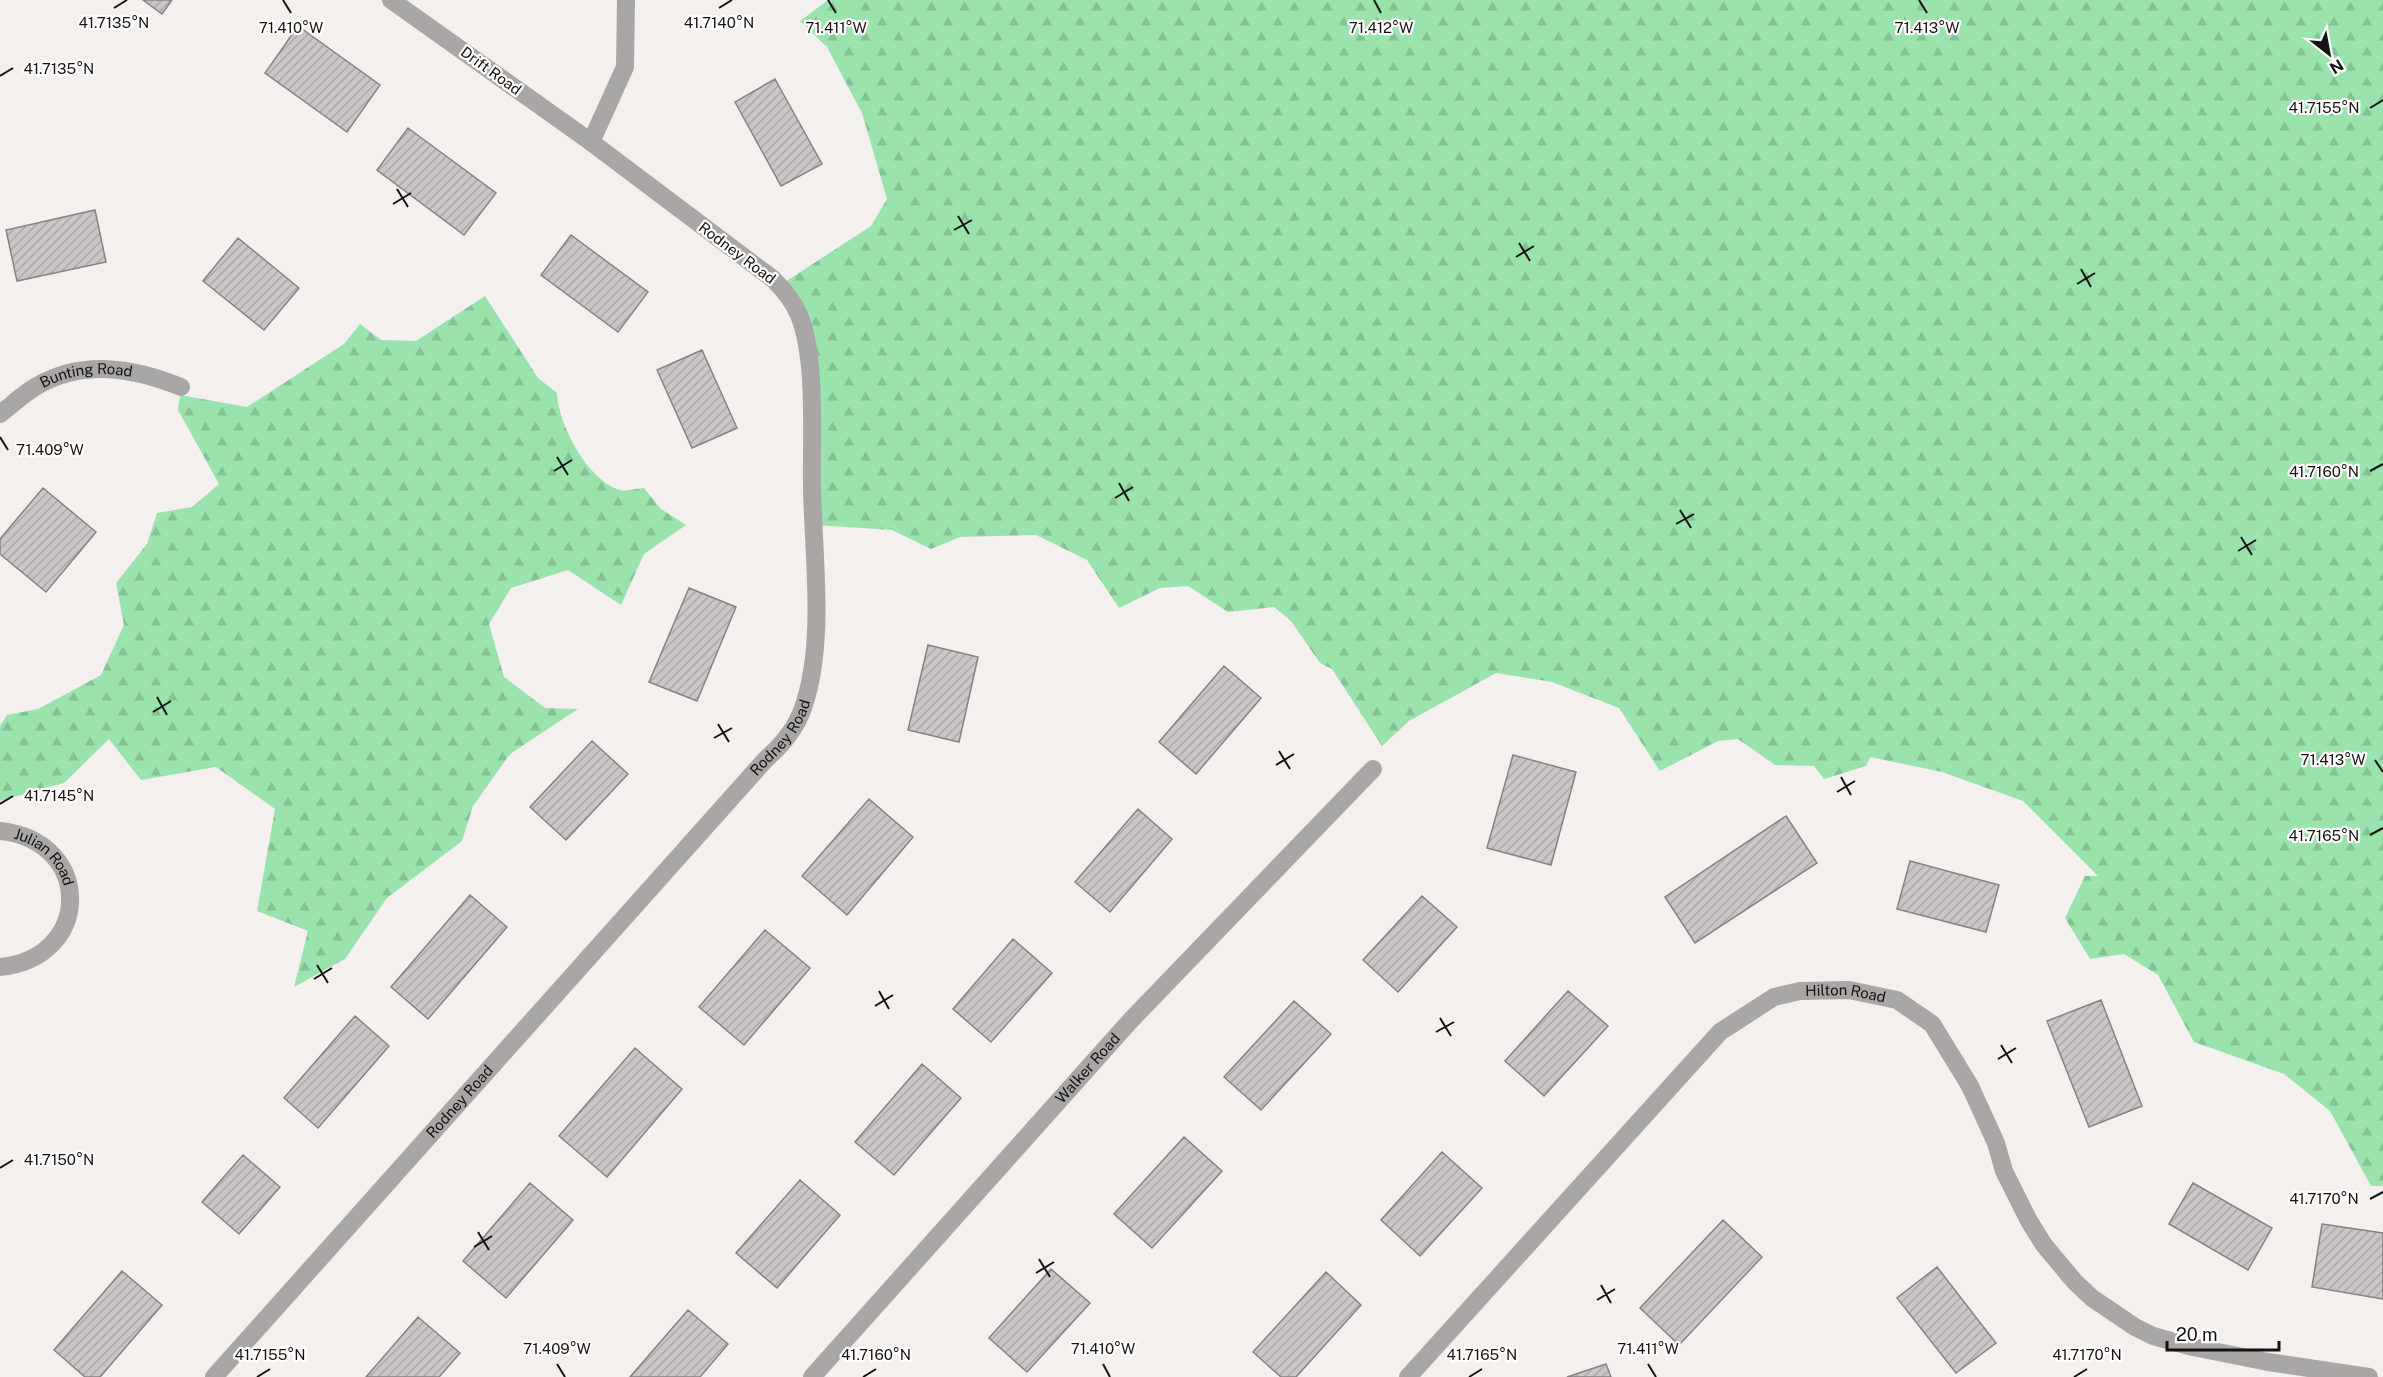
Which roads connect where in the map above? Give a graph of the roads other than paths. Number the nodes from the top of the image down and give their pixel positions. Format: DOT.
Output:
graph roads {
  1 [pos="392,0"];
  2 [pos="626,0"];
  3 [pos="591,142"];
  4 [pos="181,387"];
  5 [pos="0,414"];
  6 [pos="1373,769"];
  7 [pos="0,831"];
  8 [pos="0,967"];
  9 [pos="214,1377"];
  10 [pos="812,1377"];
  11 [pos="1408,1377"];
  12 [pos="2369,1377"];
  1 -- 3 [label="street, Drift Road"];
  2 -- 3 [label="street"];
  3 -- 9 [label="street, Rodney Road"];
  4 -- 5 [label="street, Bunting Road"];
  6 -- 10 [label="street, Walker Road"];
  7 -- 8 [label="street, Julian Road"];
  11 -- 12 [label="street, Hilton Road"];
}
